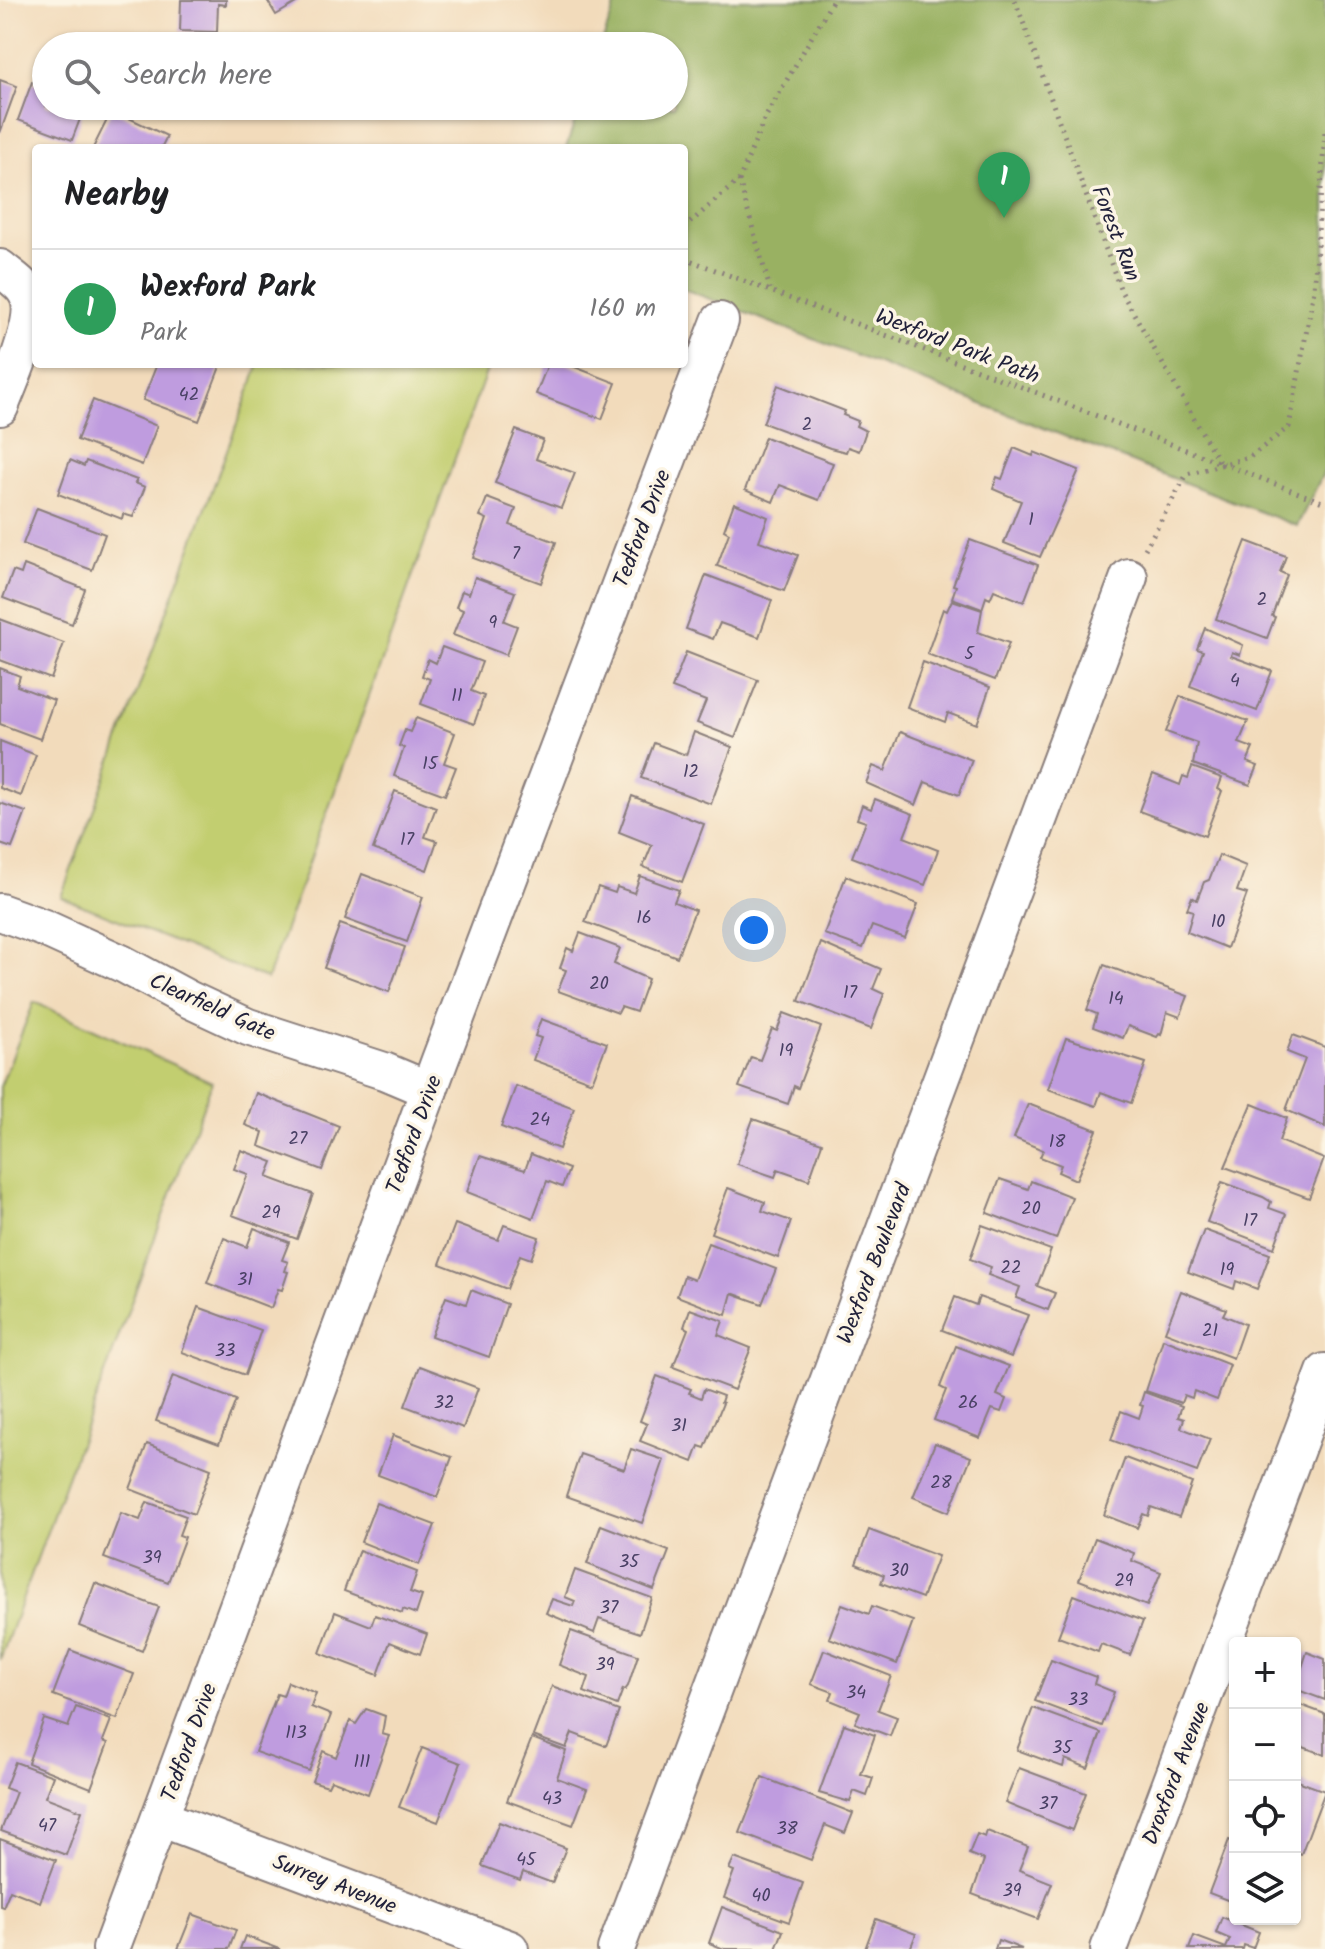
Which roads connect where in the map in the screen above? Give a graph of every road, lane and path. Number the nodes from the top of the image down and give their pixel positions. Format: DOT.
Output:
graph roads {
  1 [pos="833,0"];
  2 [pos="1015,0"];
  3 [pos="1325,131"];
  4 [pos="739,180"];
  5 [pos="688,225"];
  6 [pos="688,259"];
  7 [pos="0,268"];
  8 [pos="770,289"];
  9 [pos="720,321"];
  10 [pos="0,407"];
  11 [pos="1220,463"];
  12 [pos="1325,503"];
  13 [pos="1129,577"];
  14 [pos="0,912"];
  15 [pos="429,1090"];
  16 [pos="1325,1372"];
  17 [pos="160,1818"];
  18 [pos="111,1949"];
  19 [pos="510,1949"];
  20 [pos="616,1949"];
  21 [pos="1109,1949"];
  1 -- 4 [label="path"];
  2 -- 11 [label="path, Forest Run"];
  3 -- 11 [label="path"];
  4 -- 5 [label="path"];
  4 -- 8 [label="path"];
  6 -- 8 [label="path, Wexford Park Path"];
  7 -- 10 [label="street"];
  8 -- 11 [label="path, Wexford Park Path"];
  9 -- 15 [label="street, Tedford Drive"];
  11 -- 12 [label="path, Wexford Park Path"];
  11 -- 13 [label="path"];
  13 -- 20 [label="street, Wexford Boulevard"];
  14 -- 15 [label="street, Clearfield Gate"];
  15 -- 17 [label="street, Tedford Drive"];
  16 -- 21 [label="street, Droxford Avenue"];
  17 -- 18 [label="street, Tedford Drive"];
  17 -- 19 [label="street, Surrey Avenue"];
}
